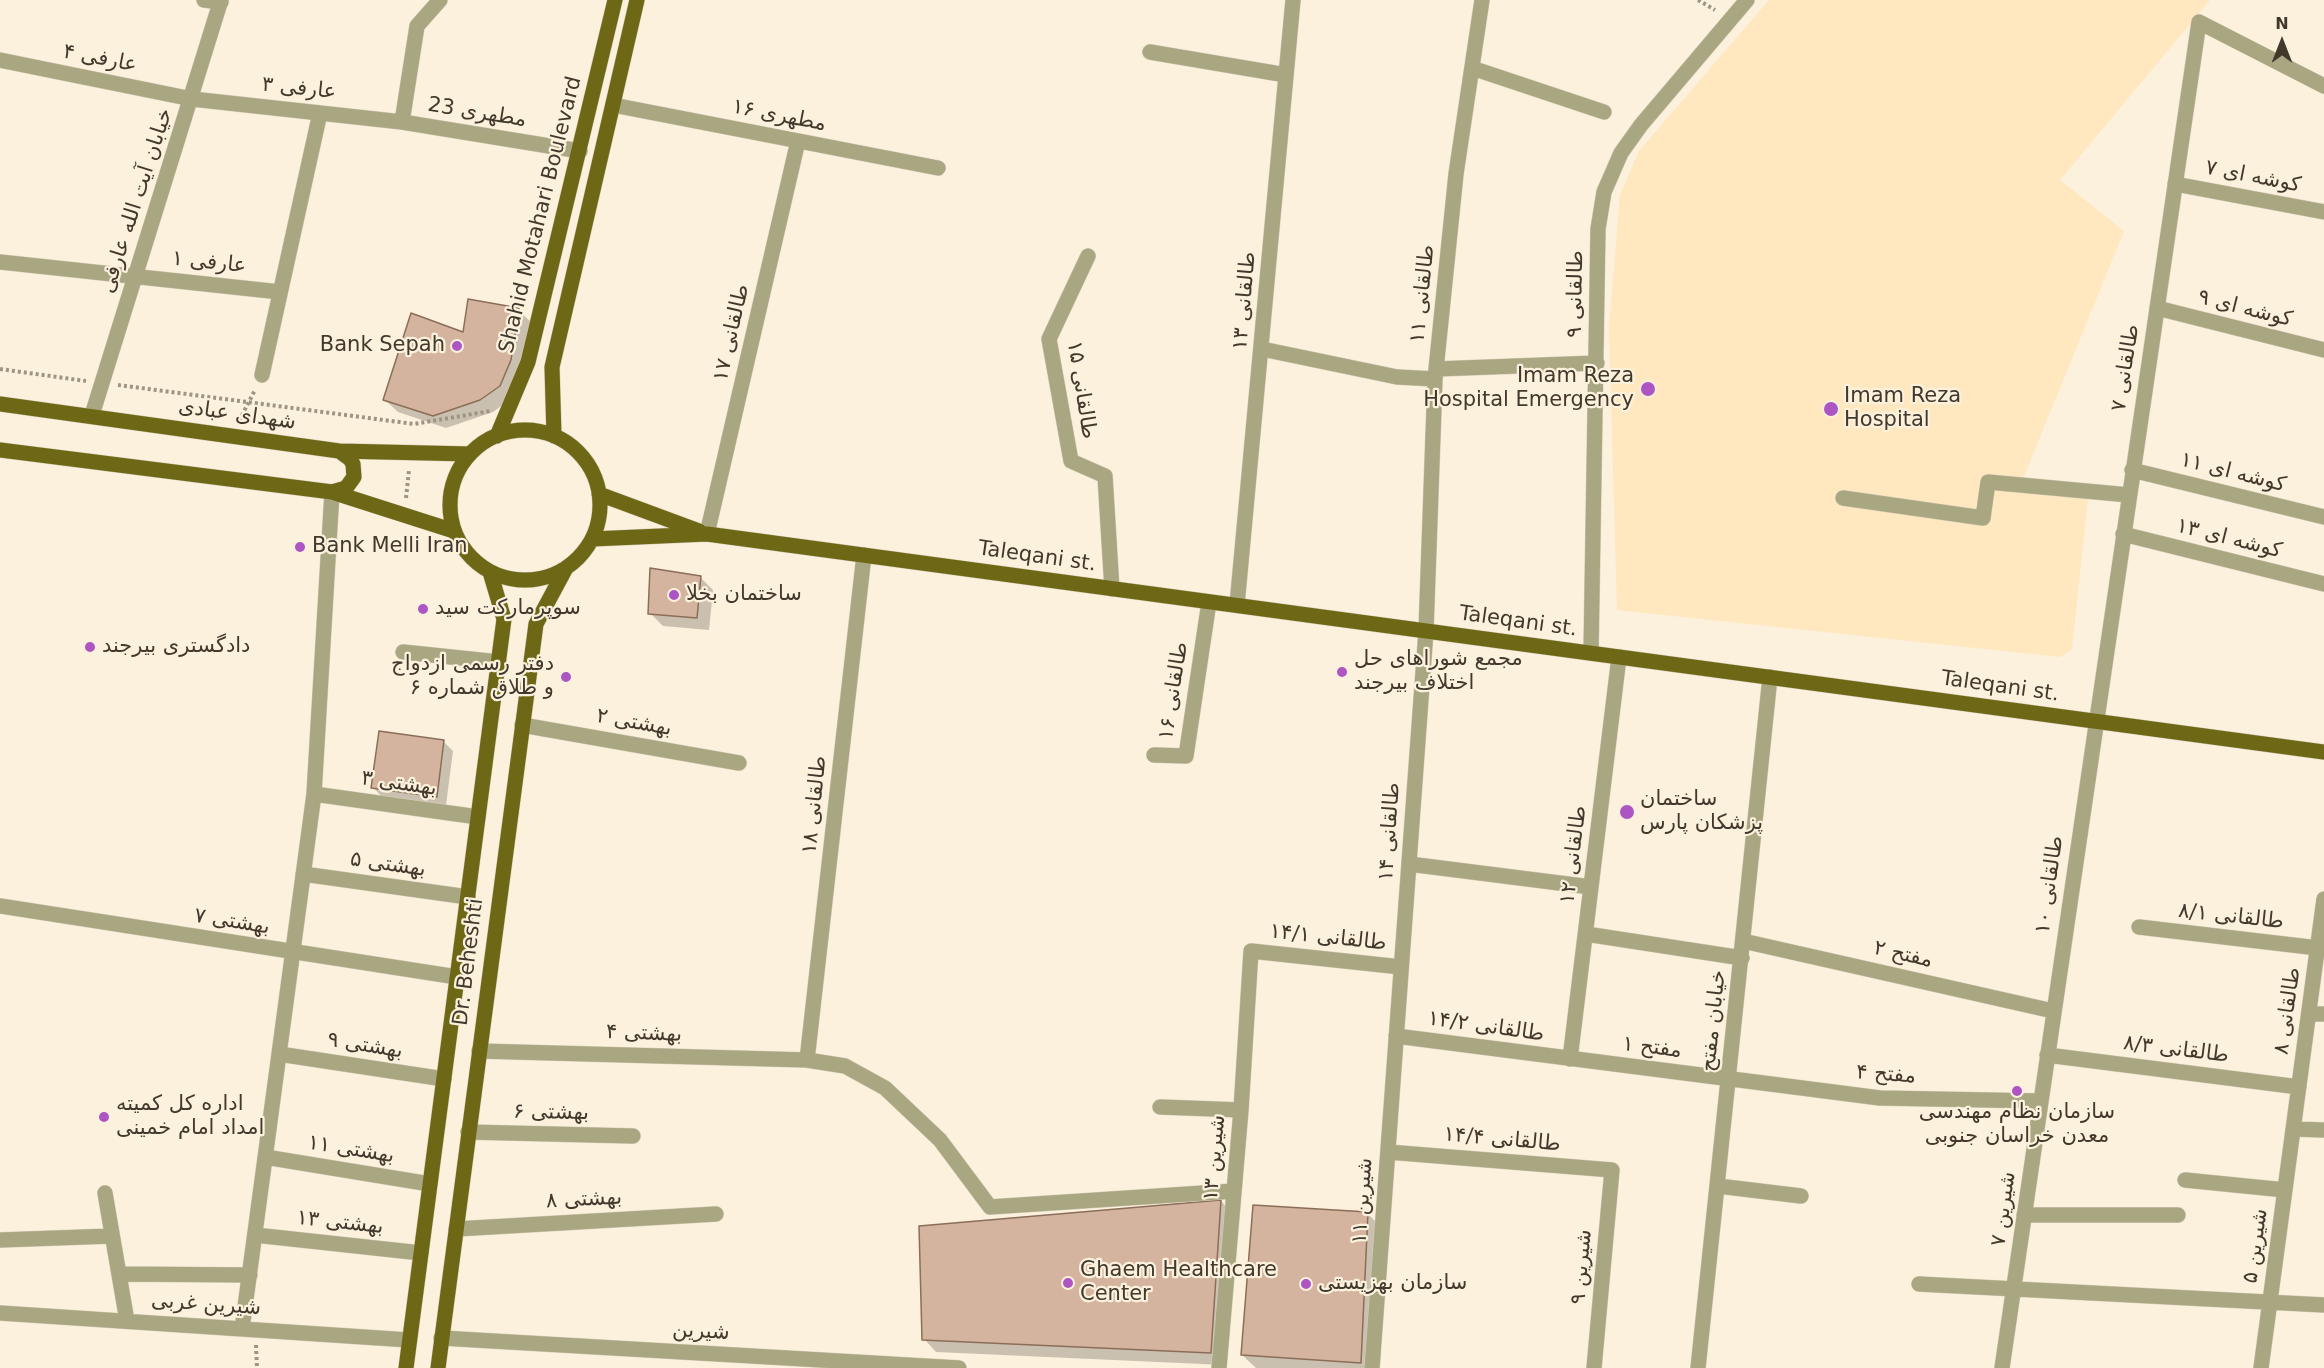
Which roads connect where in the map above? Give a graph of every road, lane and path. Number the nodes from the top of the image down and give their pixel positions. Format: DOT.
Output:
graph roads {
  1 [pos="204,0"];
  2 [pos="440,0"];
  3 [pos="615,0"];
  4 [pos="637,0"];
  5 [pos="1293,0"];
  6 [pos="1482,0"];
  7 [pos="1747,0"];
  8 [pos="221,1"];
  9 [pos="1150,52"];
  10 [pos="1,58"];
  11 [pos="1472,69"];
  12 [pos="1286,75"];
  13 [pos="2324,86"];
  14 [pos="192,99"];
  15 [pos="613,105"];
  16 [pos="1604,112"];
  17 [pos="320,113"];
  18 [pos="402,122"];
  19 [pos="798,141"];
  20 [pos="580,151"];
  21 [pos="938,168"];
  22 [pos="2175,184"];
  23 [pos="2324,212"];
  24 [pos="1088,256"];
  25 [pos="0,262"];
  26 [pos="134,277"];
  27 [pos="280,292"];
  28 [pos="2157,308"];
  29 [pos="1262,349"];
  30 [pos="2324,350"];
  31 [pos="1596,363"];
  32 [pos="0,369"];
  33 [pos="1435,374"];
  34 [pos="262,375"];
  35 [pos="102,383"];
  36 [pos="249,402"];
  37 [pos="0,404"];
  38 [pos="509,408"];
  39 [pos="92,415"];
  40 [pos="232,436"];
  41 [pos="497,436"];
  42 [pos="554,436"];
  43 [pos="0,450"];
  44 [pos="339,451"];
  45 [pos="470,454"];
  46 [pos="2132,470"];
  47 [pos="332,492"];
  48 [pos="599,494"];
  49 [pos="2129,495"];
  50 [pos="1843,498"];
  51 [pos="2324,517"];
  52 [pos="454,531"];
  53 [pos="707,534"];
  54 [pos="2123,534"];
  55 [pos="592,539"];
  56 [pos="864,555"];
  57 [pos="566,568"];
  58 [pos="490,572"];
  59 [pos="2324,584"];
  60 [pos="1112,589"];
  61 [pos="1209,602"];
  62 [pos="1237,605"];
  63 [pos="1426,631"];
  64 [pos="403,652"];
  65 [pos="1591,653"];
  66 [pos="1619,657"];
  67 [pos="499,662"];
  68 [pos="1770,677"];
  69 [pos="2095,721"];
  70 [pos="522,725"];
  71 [pos="2324,752"];
  72 [pos="1154,755"];
  73 [pos="739,763"];
  74 [pos="314,794"];
  75 [pos="478,817"];
  76 [pos="1409,864"];
  77 [pos="303,874"];
  78 [pos="1591,887"];
  79 [pos="468,897"];
  80 [pos="2324,899"];
  81 [pos="0,906"];
  82 [pos="2139,927"];
  83 [pos="1586,934"];
  84 [pos="1743,941"];
  85 [pos="2318,948"];
  86 [pos="1251,951"];
  87 [pos="293,953"];
  88 [pos="1742,958"];
  89 [pos="1401,967"];
  90 [pos="457,977"];
  91 [pos="2053,1011"];
  92 [pos="2316,1014"];
  93 [pos="1396,1036"];
  94 [pos="479,1051"];
  95 [pos="279,1054"];
  96 [pos="2047,1055"];
  97 [pos="1570,1059"];
  98 [pos="807,1060"];
  99 [pos="444,1079"];
  100 [pos="1730,1079"];
  101 [pos="2299,1087"];
  102 [pos="2041,1101"];
  103 [pos="1160,1107"];
  104 [pos="1241,1110"];
  105 [pos="2293,1129"];
  106 [pos="2324,1130"];
  107 [pos="468,1132"];
  108 [pos="633,1136"];
  109 [pos="1388,1152"];
  110 [pos="266,1157"];
  111 [pos="1612,1170"];
  112 [pos="2185,1180"];
  113 [pos="430,1184"];
  114 [pos="1718,1186"];
  115 [pos="2285,1190"];
  116 [pos="1234,1191"];
  117 [pos="105,1193"];
  118 [pos="1801,1196"];
  119 [pos="716,1214"];
  120 [pos="2024,1215"];
  121 [pos="2178,1215"];
  122 [pos="456,1229"];
  123 [pos="255,1234"];
  124 [pos="112,1236"];
  125 [pos="0,1240"];
  126 [pos="421,1253"];
  127 [pos="119,1274"];
  128 [pos="250,1275"];
  129 [pos="1919,1284"];
  130 [pos="2013,1290"];
  131 [pos="2269,1304"];
  132 [pos="2324,1305"];
  133 [pos="0,1313"];
  134 [pos="127,1322"];
  135 [pos="242,1329"];
  136 [pos="441,1338"];
  137 [pos="409,1340"];
  138 [pos="406,1368"];
  139 [pos="438,1368"];
  140 [pos="947,1368"];
  141 [pos="959,1368"];
  142 [pos="1219,1368"];
  143 [pos="1372,1368"];
  144 [pos="1594,1368"];
  145 [pos="1698,1368"];
  146 [pos="2002,1368"];
  147 [pos="2261,1368"];
  1 -- 8 [label="street"];
  2 -- 18 [label="street"];
  3 -- 20 [label="main road, Shahid Motahari Boulevard"];
  4 -- 15 [label="main road, Shahid Motahari Boulevard"];
  5 -- 12 [label="street, طالقانی ۱۳"];
  6 -- 11 [label="street, طالقانی ۱۱"];
  7 -- 31 [label="street, طالقانی ۹"];
  8 -- 14 [label="street, خیابان آیت الله عارفی"];
  9 -- 12 [label="street"];
  10 -- 14 [label="street, عارفی ۴"];
  11 -- 16 [label="street"];
  11 -- 33 [label="street, طالقانی ۱۱"];
  12 -- 29 [label="street, طالقانی ۱۳"];
  13 -- 22 [label="street, طالقانی ۷"];
  14 -- 17 [label="street, عارفی ۳"];
  14 -- 26 [label="street, خیابان آیت الله عارفی"];
  15 -- 19 [label="street, مطهری ۱۶"];
  15 -- 42 [label="main road, Shahid Motahari Boulevard"];
  17 -- 18 [label="street, عارفی ۳"];
  17 -- 27 [label="street"];
  18 -- 20 [label="street, مطهری 23"];
  19 -- 21 [label="street, مطهری ۱۶"];
  19 -- 53 [label="street, طالقانی ۱۷"];
  20 -- 38 [label="main road, Shahid Motahari Boulevard"];
  22 -- 23 [label="street, کوشه ای ۷"];
  22 -- 28 [label="street, طالقانی ۷"];
  24 -- 60 [label="street, طالقانی ۱۵"];
  25 -- 26 [label="street, عارفی ۱"];
  26 -- 27 [label="street, عارفی ۱"];
  26 -- 35 [label="street, خیابان آیت الله عارفی"];
  27 -- 34 [label="street"];
  28 -- 30 [label="street, کوشه ای ۹"];
  28 -- 46 [label="street, طالقانی ۷"];
  29 -- 33 [label="street"];
  29 -- 62 [label="street, طالقانی ۱۳"];
  31 -- 33 [label="street"];
  31 -- 65 [label="street, طالقانی ۹"];
  32 -- 35 [label="path"];
  33 -- 63 [label="street, طالقانی ۱۱"];
  34 -- 36 [label="path"];
  35 -- 36 [label="path"];
  35 -- 39 [label="street, خیابان آیت الله عارفی"];
  36 -- 38 [label="path"];
  36 -- 40 [label="path"];
  37 -- 39 [label="main road, شهدای عبادی"];
  38 -- 41 [label="main road, Shahid Motahari Boulevard"];
  39 -- 40 [label="main road, شهدای عبادی"];
  40 -- 44 [label="main road, شهدای عبادی"];
  41 -- 42 [label="main road"];
  41 -- 45 [label="main road"];
  42 -- 48 [label="main road"];
  43 -- 47 [label="main road"];
  44 -- 45 [label="main road, شهدای عبادی"];
  44 -- 47 [label="main road"];
  45 -- 52 [label="main road"];
  46 -- 49 [label="street, طالقانی ۷"];
  46 -- 51 [label="street, کوشه ای ۱۱"];
  47 -- 52 [label="main road"];
  47 -- 74 [label="street"];
  48 -- 53 [label="main road"];
  48 -- 55 [label="main road"];
  49 -- 50 [label="street"];
  49 -- 54 [label="street, طالقانی ۷"];
  52 -- 58 [label="main road"];
  53 -- 55 [label="main road"];
  53 -- 56 [label="main road, Taleqani st."];
  54 -- 59 [label="street, کوشه ای ۱۳"];
  54 -- 69 [label="street, طالقانی ۷"];
  55 -- 57 [label="main road"];
  56 -- 60 [label="main road, Taleqani st."];
  56 -- 98 [label="street, طالقانی ۱۸"];
  57 -- 58 [label="main road"];
  57 -- 70 [label="main road, Dr. Beheshti"];
  58 -- 67 [label="main road, Dr. Beheshti"];
  60 -- 61 [label="main road, Taleqani st."];
  61 -- 62 [label="main road, Taleqani st."];
  61 -- 72 [label="street, طالقانی ۱۶"];
  62 -- 63 [label="main road, Taleqani st."];
  63 -- 65 [label="main road, Taleqani st."];
  63 -- 76 [label="street, طالقانی ۱۴"];
  64 -- 67 [label="street"];
  65 -- 66 [label="main road, Taleqani st."];
  66 -- 68 [label="main road, Taleqani st."];
  66 -- 78 [label="street, طالقانی ۱۲"];
  67 -- 75 [label="main road, Dr. Beheshti"];
  68 -- 69 [label="main road, Taleqani st."];
  68 -- 84 [label="street, خیابان مفتح"];
  69 -- 71 [label="main road, Taleqani st."];
  69 -- 91 [label="street, طالقانی ۱۰"];
  70 -- 73 [label="street, بهشتی ۲"];
  70 -- 94 [label="main road, Dr. Beheshti"];
  74 -- 75 [label="street, بهشتی ۳"];
  74 -- 77 [label="street"];
  75 -- 79 [label="main road, Dr. Beheshti"];
  76 -- 78 [label="street"];
  76 -- 89 [label="street, طالقانی ۱۴"];
  77 -- 79 [label="street, بهشتی ۵"];
  77 -- 87 [label="street"];
  78 -- 83 [label="street, طالقانی ۱۲"];
  79 -- 90 [label="main road, Dr. Beheshti"];
  80 -- 85 [label="street, طالقانی ۸"];
  81 -- 87 [label="street, بهشتی ۷"];
  82 -- 85 [label="street, طالقانی ۸/۱"];
  83 -- 88 [label="street"];
  83 -- 97 [label="street, طالقانی ۱۲"];
  84 -- 88 [label="street, خیابان مفتح"];
  84 -- 91 [label="street, مفتح ۲"];
  85 -- 92 [label="street, طالقانی ۸"];
  86 -- 89 [label="street, طالقانی ۱۴/۱"];
  86 -- 104 [label="street, شیرین ۱۳"];
  87 -- 90 [label="street, بهشتی ۷"];
  87 -- 95 [label="street"];
  88 -- 100 [label="street, خیابان مفتح"];
  89 -- 93 [label="street, طالقانی ۱۴"];
  90 -- 99 [label="main road, Dr. Beheshti"];
  91 -- 96 [label="street, طالقانی ۱۰"];
  92 -- 101 [label="street, طالقانی ۸"];
  93 -- 97 [label="street, طالقانی ۱۴/۲"];
  93 -- 109 [label="street, شیرین ۱۱"];
  94 -- 98 [label="street, بهشتی ۴"];
  94 -- 107 [label="main road, Dr. Beheshti"];
  95 -- 99 [label="street, بهشتی ۹"];
  95 -- 110 [label="street"];
  96 -- 101 [label="street, طالقانی ۸/۳"];
  96 -- 102 [label="street, شیرین ۷"];
  97 -- 100 [label="street, مفتح ۱"];
  98 -- 116 [label="street, بهشتی ۴"];
  99 -- 113 [label="main road, Dr. Beheshti"];
  100 -- 102 [label="street, مفتح ۴"];
  100 -- 114 [label="street, خیابان مفتح"];
  101 -- 105 [label="street, طالقانی ۸"];
  102 -- 120 [label="street, شیرین ۷"];
  103 -- 104 [label="street"];
  104 -- 116 [label="street, شیرین ۱۳"];
  105 -- 106 [label="street"];
  105 -- 115 [label="street, شیرین ۵"];
  107 -- 108 [label="street, بهشتی ۶"];
  107 -- 122 [label="main road, Dr. Beheshti"];
  109 -- 111 [label="street, طالقانی ۱۴/۴"];
  109 -- 143 [label="street, شیرین ۱۱"];
  110 -- 113 [label="street, بهشتی ۱۱"];
  110 -- 123 [label="street"];
  111 -- 144 [label="street, شیرین ۹"];
  112 -- 115 [label="street"];
  113 -- 126 [label="main road, Dr. Beheshti"];
  114 -- 118 [label="street"];
  114 -- 145 [label="street, خیابان مفتح"];
  115 -- 131 [label="street, شیرین ۵"];
  116 -- 142 [label="street, شیرین ۱۳"];
  117 -- 124 [label="street"];
  119 -- 122 [label="street, بهشتی ۸"];
  120 -- 121 [label="street"];
  120 -- 130 [label="street, شیرین ۷"];
  122 -- 136 [label="main road, Dr. Beheshti"];
  123 -- 126 [label="street, بهشتی ۱۳"];
  123 -- 128 [label="street"];
  124 -- 125 [label="street"];
  124 -- 127 [label="street"];
  126 -- 137 [label="main road, Dr. Beheshti"];
  127 -- 128 [label="street"];
  127 -- 134 [label="street"];
  128 -- 135 [label="street"];
  129 -- 130 [label="street"];
  130 -- 131 [label="street"];
  130 -- 146 [label="street, شیرین ۷"];
  131 -- 132 [label="street"];
  131 -- 147 [label="street, شیرین ۵"];
  133 -- 134 [label="street, شیرین غربی"];
  134 -- 135 [label="street, شیرین غربی"];
  135 -- 137 [label="street, شیرین غربی"];
  136 -- 139 [label="main road, Dr. Beheshti"];
  136 -- 140 [label="street, شیرین"];
  137 -- 138 [label="main road, Dr. Beheshti"];
  140 -- 141 [label="street, شیرین"];
}
